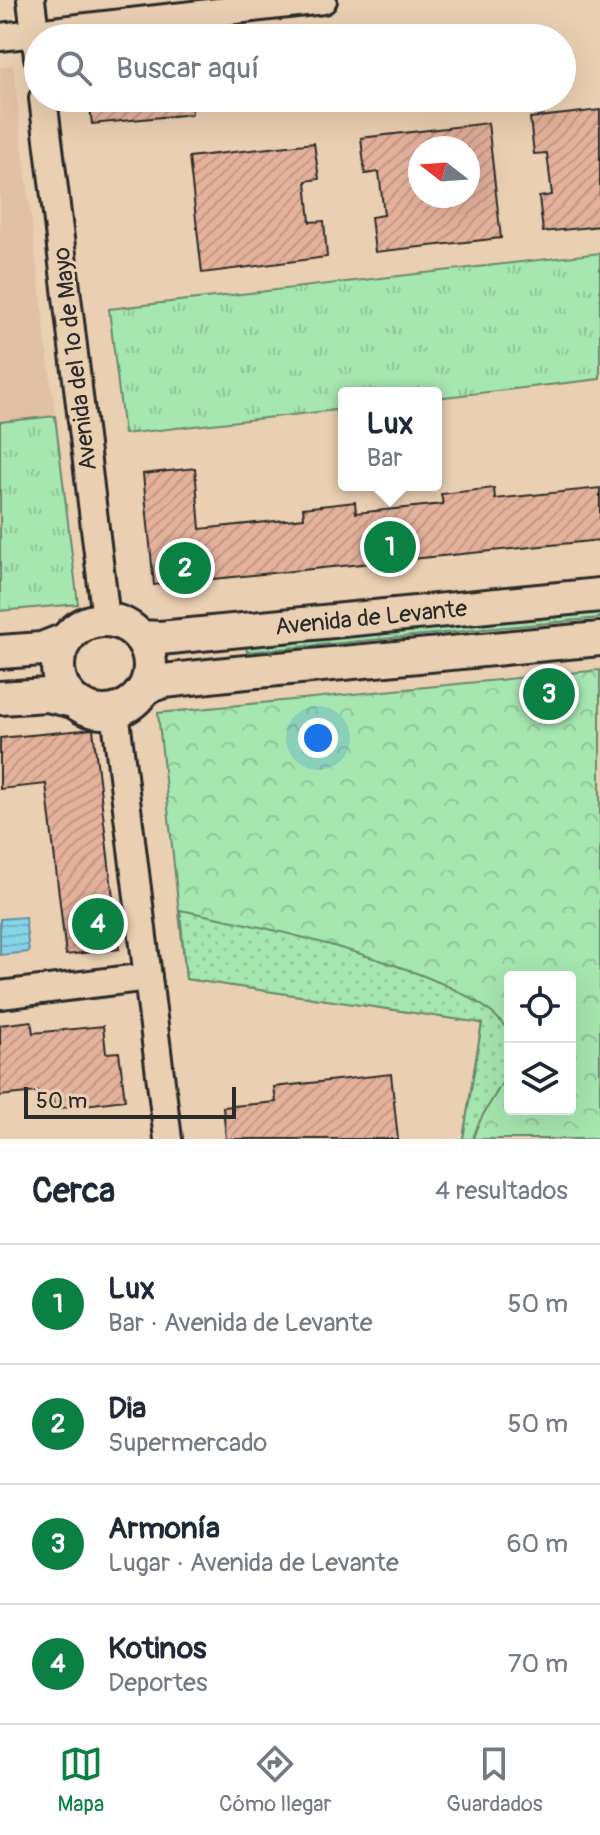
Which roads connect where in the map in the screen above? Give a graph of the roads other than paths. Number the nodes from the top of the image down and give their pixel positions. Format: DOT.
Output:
graph roads {
  1 [pos="31,0"];
  2 [pos="323,0"];
  3 [pos="34,24"];
  4 [pos="170,24"];
  5 [pos="0,37"];
  6 [pos="24,42"];
  7 [pos="45,112"];
  8 [pos="600,595"];
  9 [pos="106,619"];
  10 [pos="140,637"];
  11 [pos="600,639"];
  12 [pos="65,640"];
  13 [pos="0,652"];
  14 [pos="146,687"];
  15 [pos="0,698"];
  16 [pos="73,701"];
  17 [pos="115,711"];
  18 [pos="148,977"];
  19 [pos="0,995"];
  20 [pos="168,1139"];
  1 -- 3 [label="street"];
  2 -- 4 [label="street"];
  5 -- 6 [label="street"];
  7 -- 9 [label="street, Avenida del 1º de Mayo"];
  8 -- 10 [label="street, Avenida de Levante"];
  9 -- 10 [label="street"];
  9 -- 12 [label="street"];
  10 -- 14 [label="street"];
  11 -- 14 [label="street, Avenida de Levante"];
  12 -- 13 [label="street"];
  12 -- 16 [label="street"];
  14 -- 17 [label="street"];
  15 -- 16 [label="street"];
  16 -- 17 [label="street"];
  17 -- 18 [label="street"];
  18 -- 19 [label="street"];
  18 -- 20 [label="street"];
}
